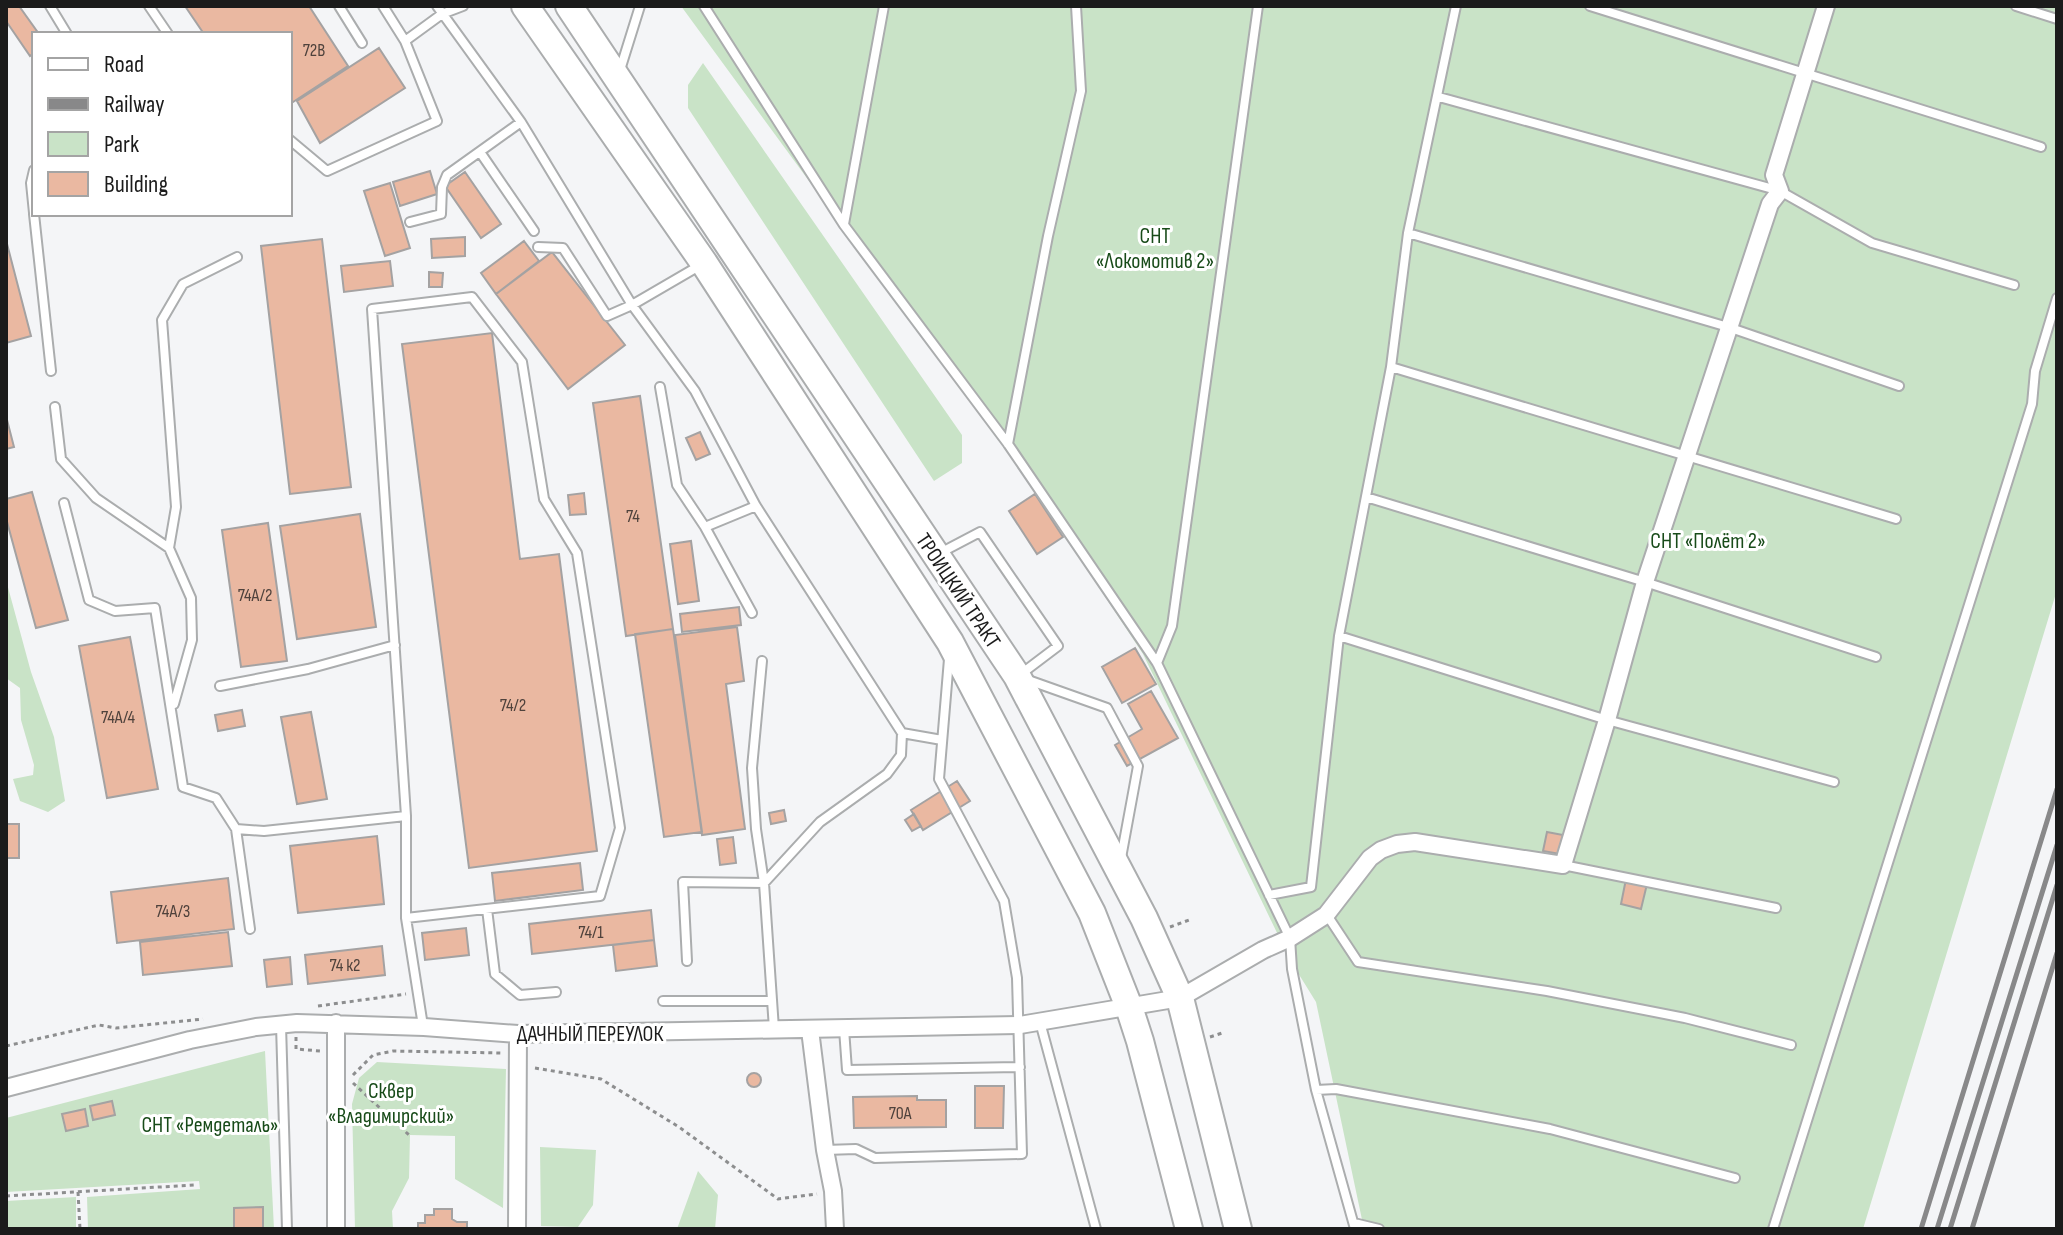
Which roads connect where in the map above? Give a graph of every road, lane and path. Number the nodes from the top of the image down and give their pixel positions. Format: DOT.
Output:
graph roads {
  1 [pos="50,6"];
  2 [pos="149,6"];
  3 [pos="339,6"];
  4 [pos="383,6"];
  5 [pos="463,6"];
  6 [pos="525,6"];
  7 [pos="569,6"];
  8 [pos="640,6"];
  9 [pos="704,6"];
  10 [pos="884,6"];
  11 [pos="1076,6"];
  12 [pos="1258,6"];
  13 [pos="1456,6"];
  14 [pos="1590,6"];
  15 [pos="1826,6"];
  16 [pos="2016,6"];
  17 [pos="439,10"];
  18 [pos="2057,19"];
  19 [pos="66,32"];
  20 [pos="167,32"];
  21 [pos="405,41"];
  22 [pos="362,43"];
  23 [pos="1804,73"];
  24 [pos="617,78"];
  25 [pos="1439,97"];
  26 [pos="521,122"];
  27 [pos="292,142"];
  28 [pos="2041,147"];
  29 [pos="480,152"];
  30 [pos="1780,191"];
  31 [pos="34,216"];
  32 [pos="410,222"];
  33 [pos="844,225"];
  34 [pos="534,231"];
  35 [pos="1408,233"];
  36 [pos="538,247"];
  37 [pos="237,257"];
  38 [pos="704,263"];
  39 [pos="2014,285"];
  40 [pos="2057,298"];
  41 [pos="632,305"];
  42 [pos="1728,327"];
  43 [pos="1391,367"];
  44 [pos="51,371"];
  45 [pos="1899,386"];
  46 [pos="660,387"];
  47 [pos="55,407"];
  48 [pos="1008,444"];
  49 [pos="1687,457"];
  50 [pos="1366,497"];
  51 [pos="64,503"];
  52 [pos="756,506"];
  53 [pos="1896,519"];
  54 [pos="705,527"];
  55 [pos="169,548"];
  56 [pos="936,555"];
  57 [pos="1645,582"];
  58 [pos="752,613"];
  59 [pos="1339,636"];
  60 [pos="950,642"];
  61 [pos="395,645"];
  62 [pos="1876,657"];
  63 [pos="762,661"];
  64 [pos="1157,663"];
  65 [pos="1017,676"];
  66 [pos="220,686"];
  67 [pos="172,709"];
  68 [pos="1607,720"];
  69 [pos="902,733"];
  70 [pos="942,740"];
  71 [pos="1834,782"];
  72 [pos="406,816"];
  73 [pos="236,829"];
  74 [pos="1563,865"];
  75 [pos="1119,871"];
  76 [pos="764,883"];
  77 [pos="1269,895"];
  78 [pos="1776,908"];
  79 [pos="487,909"];
  80 [pos="1326,915"];
  81 [pos="406,918"];
  82 [pos="250,929"];
  83 [pos="1290,938"];
  84 [pos="687,961"];
  85 [pos="556,992"];
  86 [pos="1180,998"];
  87 [pos="663,1001"];
  88 [pos="772,1001"];
  89 [pos="1129,1007"];
  90 [pos="1040,1022"];
  91 [pos="336,1023"];
  92 [pos="281,1024"];
  93 [pos="1020,1025"];
  94 [pos="424,1027"];
  95 [pos="844,1029"];
  96 [pos="810,1030"];
  97 [pos="774,1031"];
  98 [pos="518,1034"];
  99 [pos="1791,1045"];
  100 [pos="518,1059"];
  101 [pos="1020,1067"];
  102 [pos="349,1080"];
  103 [pos="6,1088"];
  104 [pos="347,1089"];
  105 [pos="1316,1090"];
  106 [pos="409,1135"];
  107 [pos="825,1150"];
  108 [pos="1735,1178"];
  109 [pos="194,1185"];
  110 [pos="833,1191"];
  111 [pos="78,1192"];
  112 [pos="6,1196"];
  113 [pos="1354,1226"];
  114 [pos="80,1229"];
  115 [pos="287,1229"];
  116 [pos="336,1229"];
  117 [pos="517,1229"];
  118 [pos="835,1229"];
  119 [pos="1096,1229"];
  120 [pos="1189,1229"];
  121 [pos="1238,1229"];
  122 [pos="1379,1229"];
  123 [pos="1773,1229"];
  1 -- 19 [label="lane"];
  2 -- 20 [label="lane"];
  3 -- 22 [label="lane"];
  4 -- 21 [label="lane"];
  5 -- 17 [label="lane"];
  6 -- 38 [label="main road, ТРОИЦКИЙ ТРАКТ"];
  7 -- 24 [label="main road, ТРОИЦКИЙ ТРАКТ"];
  8 -- 24 [label="lane"];
  9 -- 33 [label="lane"];
  10 -- 33 [label="lane"];
  11 -- 48 [label="lane"];
  12 -- 64 [label="lane"];
  13 -- 25 [label="lane"];
  14 -- 23 [label="lane"];
  15 -- 23 [label="street"];
  16 -- 18 [label="lane"];
  17 -- 21 [label="lane"];
  17 -- 26 [label="lane"];
  21 -- 27 [label="lane"];
  23 -- 28 [label="lane"];
  23 -- 30 [label="street"];
  24 -- 56 [label="main road, ТРОИЦКИЙ ТРАКТ"];
  25 -- 30 [label="lane"];
  25 -- 35 [label="lane"];
  26 -- 29 [label="lane"];
  26 -- 41 [label="lane"];
  29 -- 32 [label="lane"];
  29 -- 34 [label="lane"];
  30 -- 39 [label="lane"];
  30 -- 42 [label="street"];
  31 -- 44 [label="lane"];
  33 -- 48 [label="lane"];
  35 -- 42 [label="lane"];
  35 -- 43 [label="lane"];
  36 -- 41 [label="lane"];
  37 -- 55 [label="lane"];
  38 -- 41 [label="lane"];
  38 -- 60 [label="main road, ТРОИЦКИЙ ТРАКТ"];
  40 -- 123 [label="lane"];
  41 -- 52 [label="lane"];
  42 -- 45 [label="lane"];
  42 -- 49 [label="street"];
  43 -- 49 [label="lane"];
  43 -- 50 [label="lane"];
  46 -- 54 [label="lane"];
  47 -- 55 [label="lane"];
  48 -- 64 [label="lane"];
  49 -- 53 [label="lane"];
  49 -- 57 [label="street"];
  50 -- 57 [label="lane"];
  50 -- 59 [label="lane"];
  51 -- 67 [label="lane"];
  52 -- 54 [label="lane"];
  52 -- 69 [label="lane"];
  54 -- 58 [label="lane"];
  55 -- 67 [label="lane"];
  56 -- 65 [label="main road, ТРОИЦКИЙ ТРАКТ"];
  56 -- 65 [label="lane"];
  57 -- 62 [label="lane"];
  57 -- 68 [label="street"];
  59 -- 68 [label="lane"];
  59 -- 77 [label="lane"];
  60 -- 70 [label="lane"];
  60 -- 89 [label="main road, ТРОИЦКИЙ ТРАКТ"];
  61 -- 66 [label="lane"];
  61 -- 72 [label="lane"];
  61 -- 79 [label="lane"];
  63 -- 76 [label="lane"];
  64 -- 77 [label="lane"];
  65 -- 75 [label="main road, ТРОИЦКИЙ ТРАКТ"];
  65 -- 75 [label="lane"];
  67 -- 73 [label="lane"];
  68 -- 71 [label="lane"];
  68 -- 74 [label="street"];
  69 -- 70 [label="lane"];
  69 -- 76 [label="lane"];
  70 -- 93 [label="lane"];
  72 -- 73 [label="lane"];
  72 -- 81 [label="lane"];
  73 -- 82 [label="lane"];
  74 -- 78 [label="lane"];
  74 -- 80 [label="street"];
  75 -- 86 [label="main road, ТРОИЦКИЙ ТРАКТ"];
  76 -- 84 [label="lane"];
  76 -- 88 [label="lane"];
  77 -- 83 [label="lane"];
  79 -- 81 [label="lane"];
  79 -- 85 [label="lane"];
  80 -- 83 [label="street"];
  80 -- 99 [label="lane"];
  81 -- 94 [label="lane"];
  83 -- 86 [label="street"];
  83 -- 105 [label="lane"];
  86 -- 89 [label="street, ДАЧНЫЙ ПЕРЕУЛОК"];
  86 -- 121 [label="main road, ТРОИЦКИЙ ТРАКТ"];
  87 -- 88 [label="lane"];
  88 -- 97 [label="lane"];
  89 -- 90 [label="street, ДАЧНЫЙ ПЕРЕУЛОК"];
  89 -- 120 [label="main road, ТРОИЦКИЙ ТРАКТ"];
  90 -- 93 [label="street, ДАЧНЫЙ ПЕРЕУЛОК"];
  90 -- 119 [label="lane"];
  91 -- 92 [label="street, ДАЧНЫЙ ПЕРЕУЛОК"];
  91 -- 94 [label="street, ДАЧНЫЙ ПЕРЕУЛОК"];
  91 -- 116 [label="street"];
  92 -- 103 [label="street, ДАЧНЫЙ ПЕРЕУЛОК"];
  92 -- 115 [label="lane"];
  93 -- 95 [label="street, ДАЧНЫЙ ПЕРЕУЛОК"];
  93 -- 101 [label="lane"];
  94 -- 98 [label="street, ДАЧНЫЙ ПЕРЕУЛОК"];
  95 -- 96 [label="street, ДАЧНЫЙ ПЕРЕУЛОК"];
  95 -- 101 [label="lane"];
  96 -- 97 [label="street, ДАЧНЫЙ ПЕРЕУЛОК"];
  96 -- 107 [label="street"];
  97 -- 98 [label="street, ДАЧНЫЙ ПЕРЕУЛОК"];
  98 -- 100 [label="street"];
  100 -- 102 [label="path"];
  100 -- 110 [label="path"];
  100 -- 117 [label="street"];
  101 -- 107 [label="lane"];
  102 -- 104 [label="path"];
  102 -- 106 [label="path"];
  105 -- 108 [label="lane"];
  105 -- 113 [label="lane"];
  107 -- 110 [label="street"];
  109 -- 111 [label="path"];
  110 -- 118 [label="street"];
  111 -- 112 [label="path"];
  111 -- 114 [label="path"];
  113 -- 122 [label="lane"];
}
